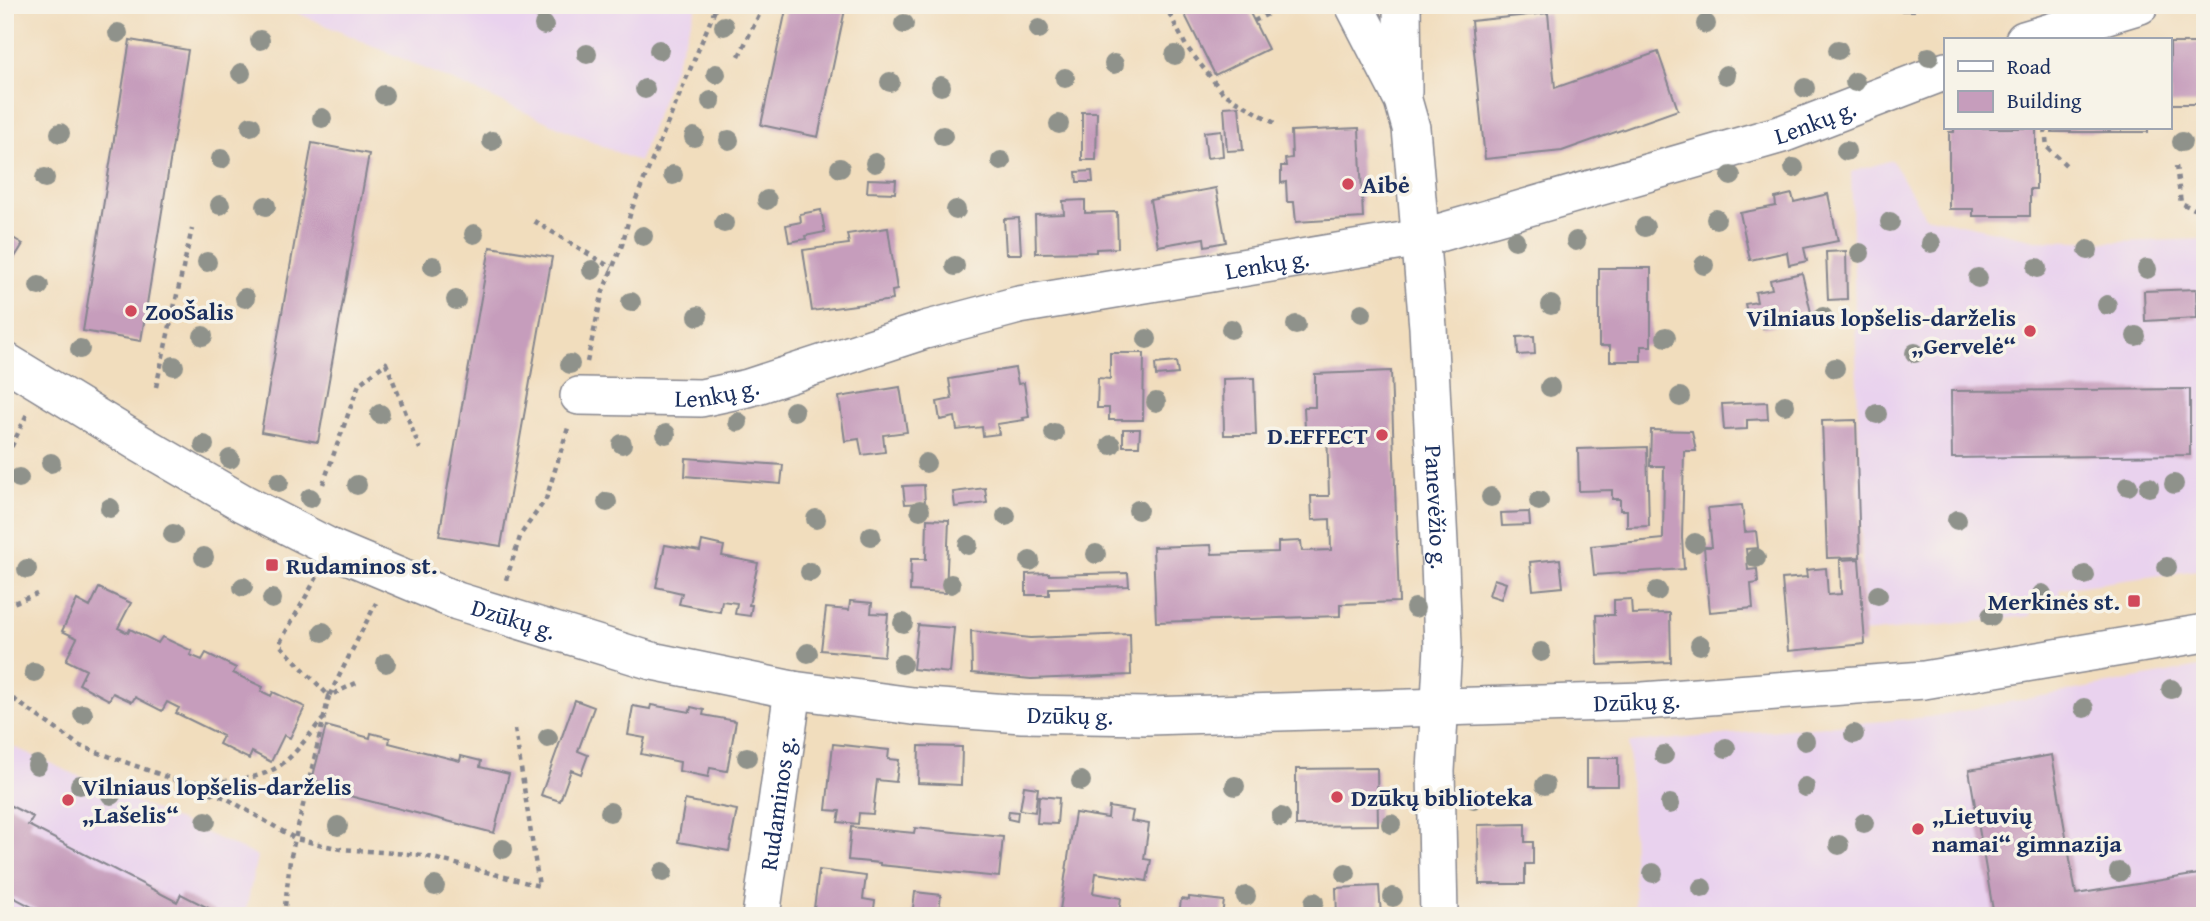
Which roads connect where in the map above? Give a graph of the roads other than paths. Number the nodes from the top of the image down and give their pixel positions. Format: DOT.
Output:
graph roads {
  1 [pos="1354,5"];
  2 [pos="1402,5"];
  3 [pos="2140,5"];
  4 [pos="2031,38"];
  5 [pos="1944,72"];
  6 [pos="1404,100"];
  7 [pos="1421,238"];
  8 [pos="5,360"];
  9 [pos="579,396"];
  10 [pos="2205,633"];
  11 [pos="793,690"];
  12 [pos="1440,708"];
  13 [pos="761,916"];
  14 [pos="1439,916"];
  1 -- 6 [label="street, Panevėžio g."];
  2 -- 6 [label="street, Panevėžio g."];
  3 -- 4 [label="street"];
  5 -- 7 [label="street, Lenkų g."];
  6 -- 7 [label="street, Panevėžio g."];
  7 -- 9 [label="street, Lenkų g."];
  7 -- 12 [label="street, Panevėžio g."];
  8 -- 11 [label="street, Dzūkų g."];
  10 -- 12 [label="street, Dzūkų g."];
  11 -- 12 [label="street, Dzūkų g."];
  11 -- 13 [label="street, Rudaminos g."];
  12 -- 14 [label="street, Panevėžio g."];
}
